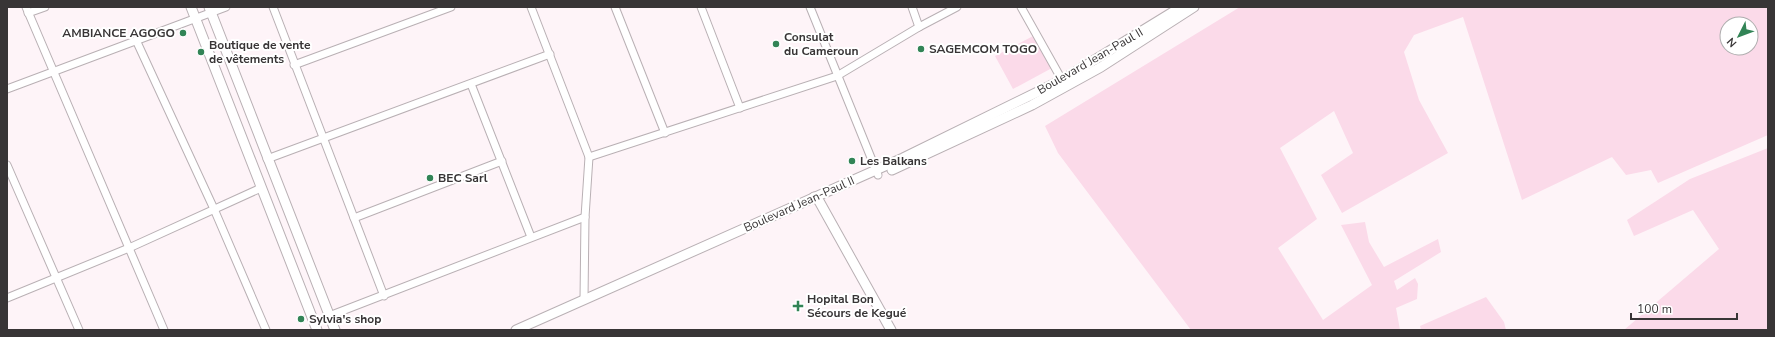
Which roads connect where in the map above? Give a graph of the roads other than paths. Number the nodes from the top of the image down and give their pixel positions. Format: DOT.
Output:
graph roads {
  1 [pos="45,7"];
  2 [pos="190,7"];
  3 [pos="226,7"];
  4 [pos="273,7"];
  5 [pos="451,7"];
  6 [pos="531,7"];
  7 [pos="616,7"];
  8 [pos="701,7"];
  9 [pos="810,7"];
  10 [pos="912,7"];
  11 [pos="957,7"];
  12 [pos="1021,7"];
  13 [pos="1181,7"];
  14 [pos="1194,7"];
  15 [pos="210,9"];
  16 [pos="27,10"];
  17 [pos="195,18"];
  18 [pos="919,27"];
  19 [pos="136,40"];
  20 [pos="550,54"];
  21 [pos="294,65"];
  22 [pos="53,71"];
  23 [pos="837,76"];
  24 [pos="1062,80"];
  25 [pos="471,84"];
  26 [pos="7,89"];
  27 [pos="740,108"];
  28 [pos="664,133"];
  29 [pos="322,139"];
  30 [pos="589,157"];
  31 [pos="267,159"];
  32 [pos="502,161"];
  33 [pos="7,165"];
  34 [pos="877,173"];
  35 [pos="261,188"];
  36 [pos="817,199"];
  37 [pos="214,209"];
  38 [pos="585,217"];
  39 [pos="354,218"];
  40 [pos="531,237"];
  41 [pos="129,248"];
  42 [pos="56,277"];
  43 [pos="384,296"];
  44 [pos="7,298"];
  45 [pos="584,300"];
  46 [pos="329,316"];
  47 [pos="79,330"];
  48 [pos="164,330"];
  49 [pos="266,330"];
  50 [pos="317,330"];
  51 [pos="335,330"];
  52 [pos="516,330"];
  53 [pos="531,330"];
  54 [pos="891,330"];
  1 -- 16 [label="street"];
  2 -- 17 [label="main road"];
  3 -- 15 [label="street"];
  4 -- 21 [label="street"];
  5 -- 21 [label="street"];
  6 -- 20 [label="street"];
  7 -- 28 [label="street"];
  8 -- 27 [label="street"];
  9 -- 23 [label="street"];
  10 -- 18 [label="street"];
  11 -- 18 [label="street"];
  12 -- 24 [label="street"];
  13 -- 24 [label="main road, Boulevard Jean-Paul II"];
  14 -- 34 [label="main road, Boulevard Jean-Paul II"];
  15 -- 17 [label="street"];
  15 -- 31 [label="main road"];
  16 -- 22 [label="street"];
  17 -- 19 [label="street"];
  17 -- 35 [label="main road"];
  18 -- 23 [label="street"];
  19 -- 22 [label="street"];
  19 -- 37 [label="street"];
  20 -- 25 [label="street"];
  20 -- 30 [label="street"];
  21 -- 29 [label="street"];
  22 -- 26 [label="street"];
  22 -- 41 [label="street"];
  23 -- 27 [label="street"];
  23 -- 34 [label="street"];
  24 -- 34 [label="main road, Boulevard Jean-Paul II"];
  25 -- 29 [label="street"];
  25 -- 32 [label="street"];
  27 -- 28 [label="street"];
  28 -- 30 [label="street"];
  29 -- 31 [label="street"];
  29 -- 39 [label="street"];
  30 -- 38 [label="street"];
  31 -- 46 [label="main road"];
  32 -- 39 [label="street"];
  32 -- 40 [label="street"];
  33 -- 42 [label="street"];
  34 -- 36 [label="main road, Boulevard Jean-Paul II"];
  35 -- 37 [label="street"];
  35 -- 50 [label="main road"];
  36 -- 45 [label="main road, Boulevard Jean-Paul II"];
  36 -- 53 [label="main road, Boulevard Jean-Paul II"];
  36 -- 54 [label="main road"];
  37 -- 41 [label="street"];
  37 -- 49 [label="street"];
  38 -- 40 [label="street"];
  38 -- 45 [label="street"];
  39 -- 43 [label="street"];
  40 -- 43 [label="street"];
  41 -- 42 [label="street"];
  41 -- 48 [label="street"];
  42 -- 44 [label="street"];
  42 -- 47 [label="street"];
  43 -- 46 [label="street"];
  45 -- 52 [label="main road, Boulevard Jean-Paul II"];
  46 -- 51 [label="main road"];
}
